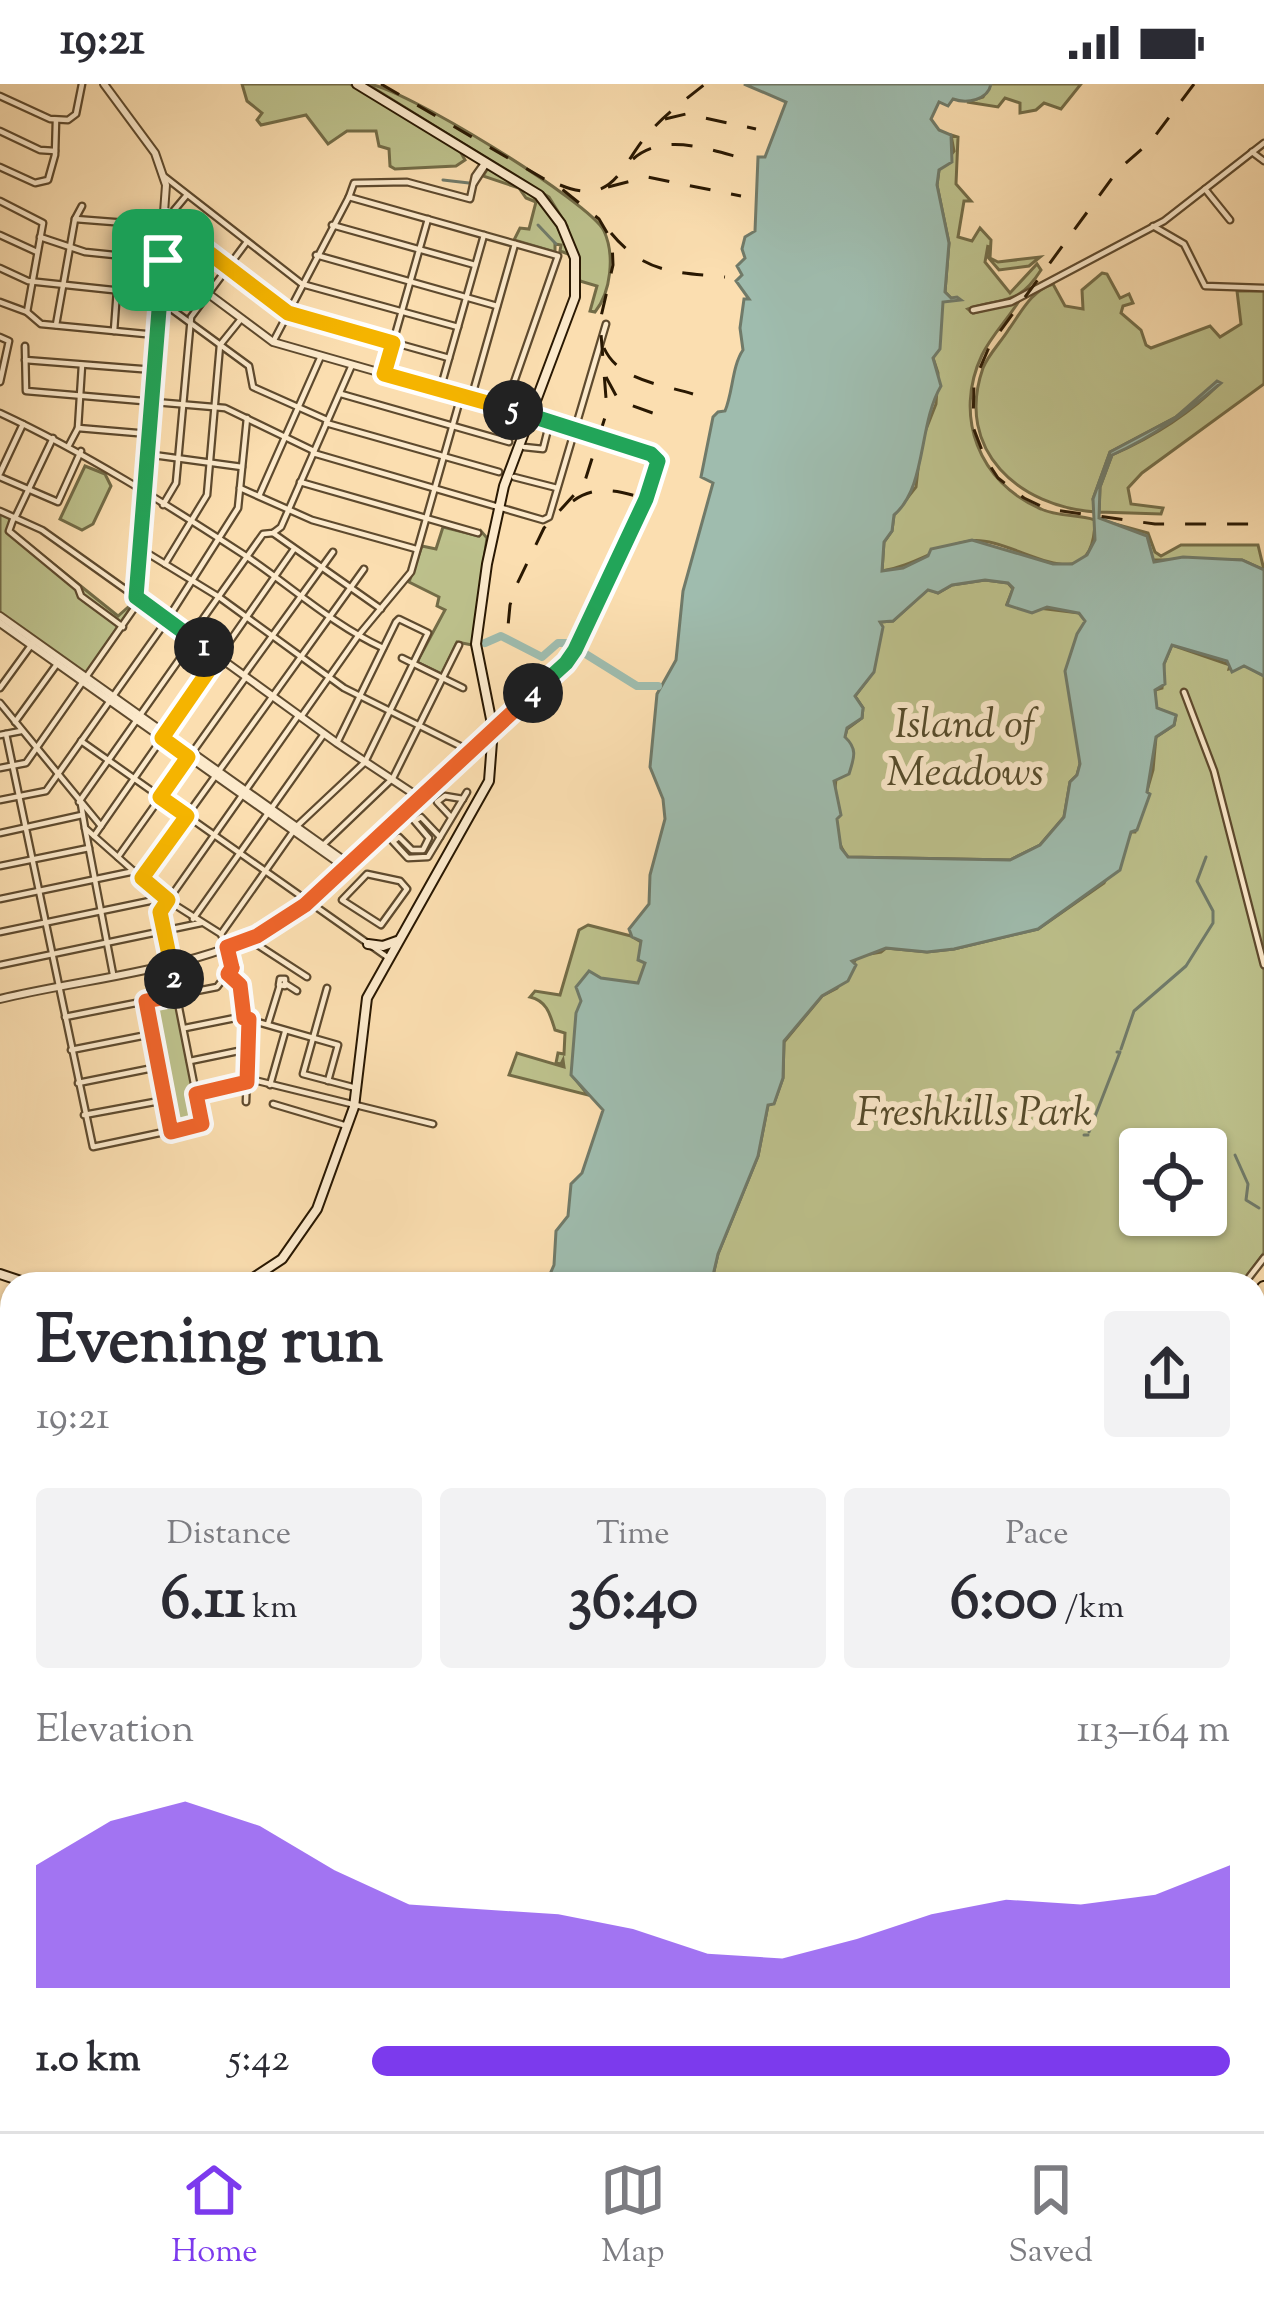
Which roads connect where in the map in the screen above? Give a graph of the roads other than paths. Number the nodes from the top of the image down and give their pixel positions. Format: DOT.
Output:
graph roads {
  1 [pos="82,84"];
  2 [pos="104,84"];
  3 [pos="357,84"];
  4 [pos="0,96"];
  5 [pos="56,120"];
  6 [pos="0,131"];
  7 [pos="1264,143"];
  8 [pos="56,151"];
  9 [pos="1252,152"];
  10 [pos="1264,160"];
  11 [pos="487,161"];
  12 [pos="0,167"];
  13 [pos="165,177"];
  14 [pos="1205,190"];
  15 [pos="186,196"];
  16 [pos="348,196"];
  17 [pos="0,201"];
  18 [pos="82,206"];
  19 [pos="75,219"];
  20 [pos="428,219"];
  21 [pos="1230,220"];
  22 [pos="165,223"];
  23 [pos="332,225"];
  24 [pos="1153,226"];
  25 [pos="0,235"];
  26 [pos="484,235"];
  27 [pos="40,237"];
  28 [pos="246,242"];
  29 [pos="515,244"];
  30 [pos="70,248"];
  31 [pos="419,250"];
  32 [pos="37,251"];
  33 [pos="316,255"];
  34 [pos="163,260"];
  35 [pos="476,265"];
  36 [pos="226,267"];
  37 [pos="0,268"];
  38 [pos="32,280"];
  39 [pos="411,282"];
  40 [pos="64,283"];
  41 [pos="302,284"];
  42 [pos="1264,288"];
  43 [pos="117,290"];
  44 [pos="207,294"];
  45 [pos="159,297"];
  46 [pos="466,297"];
  47 [pos="0,302"];
  48 [pos="497,306"];
  49 [pos="973,310"];
  50 [pos="402,311"];
  51 [pos="27,312"];
  52 [pos="288,313"];
  53 [pos="241,319"];
  54 [pos="190,322"];
  55 [pos="606,324"];
  56 [pos="56,325"];
  57 [pos="458,327"];
  58 [pos="114,331"];
  59 [pos="156,335"];
  60 [pos="0,337"];
  61 [pos="273,342"];
  62 [pos="393,343"];
  63 [pos="220,345"];
  64 [pos="25,346"];
  65 [pos="321,356"];
  66 [pos="449,358"];
  67 [pos="25,360"];
  68 [pos="82,364"];
  69 [pos="352,365"];
  70 [pos="154,370"];
  71 [pos="384,374"];
  72 [pos="0,382"];
  73 [pos="440,390"];
  74 [pos="339,393"];
  75 [pos="80,395"];
  76 [pos="466,397"];
  77 [pos="151,401"];
  78 [pos="183,403"];
  79 [pos="214,406"];
  80 [pos="298,407"];
  81 [pos="505,408"];
  82 [pos="0,413"];
  83 [pos="529,415"];
  84 [pos="247,418"];
  85 [pos="327,421"];
  86 [pos="550,421"];
  87 [pos="23,424"];
  88 [pos="453,426"];
  89 [pos="78,428"];
  90 [pos="573,428"];
  91 [pos="149,434"];
  92 [pos="286,437"];
  93 [pos="52,438"];
  94 [pos="508,442"];
  95 [pos="69,446"];
  96 [pos="524,447"];
  97 [pos="81,452"];
  98 [pos="313,452"];
  99 [pos="146,454"];
  100 [pos="445,457"];
  101 [pos="178,458"];
  102 [pos="210,461"];
  103 [pos="242,467"];
  104 [pos="499,472"];
  105 [pos="0,475"];
  106 [pos="514,477"];
  107 [pos="300,482"];
  108 [pos="240,488"];
  109 [pos="436,488"];
  110 [pos="557,488"];
  111 [pos="28,490"];
  112 [pos="143,493"];
  113 [pos="259,496"];
  114 [pos="164,506"];
  115 [pos="498,506"];
  116 [pos="288,510"];
  117 [pos="0,511"];
  118 [pos="15,518"];
  119 [pos="427,519"];
  120 [pos="192,523"];
  121 [pos="273,533"];
  122 [pos="478,533"];
  123 [pos="218,539"];
  124 [pos="139,548"];
  125 [pos="294,549"];
  126 [pos="418,550"];
  127 [pos="333,552"];
  128 [pos="247,557"];
  129 [pos="165,564"];
  130 [pos="321,569"];
  131 [pos="364,569"];
  132 [pos="274,576"];
  133 [pos="192,580"];
  134 [pos="349,590"];
  135 [pos="219,596"];
  136 [pos="301,596"];
  137 [pos="138,599"];
  138 [pos="381,609"];
  139 [pos="246,616"];
  140 [pos="329,616"];
  141 [pos="167,620"];
  142 [pos="3,624"];
  143 [pos="123,627"];
  144 [pos="358,636"];
  145 [pos="273,637"];
  146 [pos="192,638"];
  147 [pos="33,643"];
  148 [pos="459,645"];
  149 [pos="383,648"];
  150 [pos="218,657"];
  151 [pos="301,657"];
  152 [pos="402,658"];
  153 [pos="59,662"];
  154 [pos="413,664"];
  155 [pos="245,676"];
  156 [pos="328,677"];
  157 [pos="443,678"];
  158 [pos="85,680"];
  159 [pos="0,688"];
  160 [pos="463,688"];
  161 [pos="1184,692"];
  162 [pos="360,695"];
  163 [pos="272,696"];
  164 [pos="111,699"];
  165 [pos="0,703"];
  166 [pos="390,710"];
  167 [pos="300,716"];
  168 [pos="138,717"];
  169 [pos="15,722"];
  170 [pos="420,725"];
  171 [pos="494,729"];
  172 [pos="21,731"];
  173 [pos="3,734"];
  174 [pos="324,734"];
  175 [pos="163,736"];
  176 [pos="81,741"];
  177 [pos="337,743"];
  178 [pos="36,750"];
  179 [pos="470,751"];
  180 [pos="190,754"];
  181 [pos="108,760"];
  182 [pos="365,762"];
  183 [pos="12,765"];
  184 [pos="0,768"];
  185 [pos="217,774"];
  186 [pos="56,776"];
  187 [pos="134,778"];
  188 [pos="391,781"];
  189 [pos="243,793"];
  190 [pos="19,796"];
  191 [pos="160,797"];
  192 [pos="420,798"];
  193 [pos="0,800"];
  194 [pos="80,803"];
  195 [pos="269,811"];
  196 [pos="406,812"];
  197 [pos="83,815"];
  198 [pos="187,816"];
  199 [pos="454,816"];
  200 [pos="415,821"];
  201 [pos="101,826"];
  202 [pos="25,828"];
  203 [pos="86,828"];
  204 [pos="295,829"];
  205 [pos="384,832"];
  206 [pos="0,833"];
  207 [pos="214,835"];
  208 [pos="94,836"];
  209 [pos="440,837"];
  210 [pos="393,842"];
  211 [pos="321,847"];
  212 [pos="89,848"];
  213 [pos="240,853"];
  214 [pos="118,857"];
  215 [pos="32,860"];
  216 [pos="0,866"];
  217 [pos="348,866"];
  218 [pos="266,871"];
  219 [pos="135,872"];
  220 [pos="142,878"];
  221 [pos="360,879"];
  222 [pos="95,880"];
  223 [pos="38,891"];
  224 [pos="0,899"];
  225 [pos="163,899"];
  226 [pos="309,902"];
  227 [pos="101,911"];
  228 [pos="193,919"];
  229 [pos="45,923"];
  230 [pos="201,923"];
  231 [pos="164,931"];
  232 [pos="0,932"];
  233 [pos="221,934"];
  234 [pos="403,936"];
  235 [pos="250,940"];
  236 [pos="107,943"];
  237 [pos="368,944"];
  238 [pos="227,947"];
  239 [pos="52,955"];
  240 [pos="390,959"];
  241 [pos="171,963"];
  242 [pos="0,965"];
  243 [pos="1264,965"];
  244 [pos="113,974"];
  245 [pos="228,974"];
  246 [pos="308,977"];
  247 [pos="58,986"];
  248 [pos="327,988"];
  249 [pos="297,991"];
  250 [pos="178,995"];
  251 [pos="0,996"];
  252 [pos="146,1001"];
  253 [pos="64,1017"];
  254 [pos="247,1018"];
  255 [pos="268,1024"];
  256 [pos="184,1028"];
  257 [pos="286,1030"];
  258 [pos="152,1034"];
  259 [pos="313,1037"];
  260 [pos="248,1049"];
  261 [pos="71,1050"];
  262 [pos="190,1061"];
  263 [pos="158,1067"];
  264 [pos="328,1081"];
  265 [pos="247,1082"];
  266 [pos="78,1083"];
  267 [pos="270,1084"];
  268 [pos="356,1088"];
  269 [pos="196,1094"];
  270 [pos="165,1100"];
  271 [pos="246,1102"];
  272 [pos="273,1104"];
  273 [pos="354,1107"];
  274 [pos="84,1115"];
  275 [pos="434,1124"];
  276 [pos="347,1126"];
  277 [pos="171,1132"];
  278 [pos="262,1272"];
  1 -- 5 [label="street"];
  2 -- 13 [label="street"];
  3 -- 11 [label="main road"];
  4 -- 5 [label="street"];
  5 -- 8 [label="street"];
  6 -- 8 [label="street"];
  7 -- 9 [label="street"];
  8 -- 12 [label="street"];
  9 -- 10 [label="street"];
  9 -- 14 [label="street"];
  11 -- 16 [label="street"];
  11 -- 83 [label="main road"];
  13 -- 15 [label="street"];
  13 -- 22 [label="street"];
  14 -- 21 [label="street"];
  14 -- 24 [label="street"];
  15 -- 22 [label="street"];
  15 -- 28 [label="street"];
  16 -- 20 [label="street"];
  16 -- 23 [label="street"];
  17 -- 27 [label="street"];
  18 -- 19 [label="street"];
  19 -- 22 [label="street"];
  19 -- 30 [label="street"];
  20 -- 26 [label="street"];
  20 -- 31 [label="street"];
  22 -- 34 [label="street"];
  22 -- 36 [label="street"];
  23 -- 31 [label="street"];
  23 -- 33 [label="street"];
  24 -- 42 [label="street"];
  24 -- 49 [label="street"];
  25 -- 32 [label="street"];
  26 -- 29 [label="street"];
  26 -- 35 [label="street"];
  27 -- 30 [label="street"];
  27 -- 32 [label="street"];
  28 -- 36 [label="street"];
  28 -- 41 [label="street"];
  29 -- 48 [label="street"];
  29 -- 81 [label="street"];
  30 -- 34 [label="street"];
  30 -- 40 [label="street"];
  31 -- 35 [label="street"];
  31 -- 39 [label="street"];
  32 -- 38 [label="street"];
  33 -- 39 [label="street"];
  33 -- 41 [label="street"];
  34 -- 44 [label="street"];
  34 -- 45 [label="street"];
  35 -- 46 [label="street"];
  36 -- 44 [label="street"];
  36 -- 52 [label="street"];
  37 -- 38 [label="street"];
  38 -- 40 [label="street"];
  38 -- 51 [label="street"];
  39 -- 46 [label="street"];
  39 -- 50 [label="street"];
  40 -- 43 [label="street"];
  40 -- 56 [label="street"];
  41 -- 50 [label="street"];
  41 -- 52 [label="street"];
  43 -- 45 [label="street"];
  43 -- 58 [label="street"];
  44 -- 53 [label="street"];
  44 -- 54 [label="street"];
  45 -- 54 [label="street"];
  45 -- 59 [label="street"];
  46 -- 48 [label="street"];
  46 -- 57 [label="street"];
  47 -- 51 [label="street"];
  48 -- 76 [label="street"];
  50 -- 57 [label="street"];
  50 -- 62 [label="street"];
  51 -- 56 [label="street"];
  52 -- 61 [label="street"];
  52 -- 62 [label="street"];
  53 -- 61 [label="street"];
  53 -- 63 [label="street"];
  54 -- 63 [label="street"];
  54 -- 78 [label="street"];
  55 -- 90 [label="street"];
  56 -- 58 [label="street"];
  57 -- 66 [label="street"];
  58 -- 59 [label="street"];
  59 -- 70 [label="street"];
  60 -- 72 [label="street"];
  61 -- 65 [label="street"];
  62 -- 66 [label="street"];
  62 -- 71 [label="street"];
  63 -- 79 [label="street"];
  63 -- 80 [label="street"];
  64 -- 67 [label="street"];
  65 -- 69 [label="street"];
  65 -- 80 [label="street"];
  66 -- 73 [label="street"];
  67 -- 68 [label="street"];
  67 -- 75 [label="street"];
  68 -- 70 [label="street"];
  68 -- 75 [label="street"];
  69 -- 71 [label="street"];
  69 -- 74 [label="street"];
  70 -- 77 [label="street"];
  71 -- 73 [label="street"];
  73 -- 76 [label="street"];
  74 -- 85 [label="street"];
  74 -- 88 [label="street"];
  75 -- 77 [label="street"];
  75 -- 89 [label="street"];
  76 -- 81 [label="street"];
  76 -- 88 [label="street"];
  77 -- 78 [label="street"];
  77 -- 91 [label="street"];
  78 -- 79 [label="street"];
  78 -- 101 [label="street"];
  79 -- 84 [label="street"];
  79 -- 102 [label="street"];
  80 -- 85 [label="street"];
  80 -- 92 [label="street"];
  81 -- 83 [label="street"];
  82 -- 87 [label="street"];
  83 -- 86 [label="street"];
  83 -- 115 [label="main road"];
  84 -- 92 [label="street"];
  84 -- 103 [label="street"];
  85 -- 98 [label="street"];
  85 -- 100 [label="street"];
  86 -- 90 [label="street"];
  86 -- 96 [label="street"];
  87 -- 93 [label="street"];
  87 -- 105 [label="street"];
  88 -- 94 [label="street"];
  88 -- 100 [label="street"];
  89 -- 91 [label="street"];
  89 -- 95 [label="street"];
  90 -- 110 [label="street"];
  90 -- 171 [label="street"];
  91 -- 99 [label="street"];
  92 -- 98 [label="street"];
  92 -- 113 [label="street"];
  93 -- 95 [label="street"];
  93 -- 111 [label="street"];
  95 -- 97 [label="street"];
  97 -- 111 [label="street"];
  97 -- 112 [label="street"];
  98 -- 107 [label="street"];
  98 -- 109 [label="street"];
  99 -- 101 [label="street"];
  99 -- 112 [label="street"];
  100 -- 104 [label="street"];
  100 -- 109 [label="street"];
  101 -- 102 [label="street"];
  101 -- 114 [label="street"];
  102 -- 103 [label="street"];
  102 -- 120 [label="street"];
  103 -- 108 [label="street"];
  105 -- 111 [label="street"];
  106 -- 110 [label="street"];
  107 -- 116 [label="street"];
  107 -- 119 [label="street"];
  108 -- 113 [label="street"];
  108 -- 123 [label="street"];
  109 -- 115 [label="street"];
  109 -- 119 [label="street"];
  110 -- 115 [label="street"];
  111 -- 118 [label="street"];
  112 -- 114 [label="street"];
  112 -- 124 [label="street"];
  113 -- 116 [label="street"];
  114 -- 120 [label="street"];
  115 -- 171 [label="main road"];
  116 -- 121 [label="street"];
  116 -- 126 [label="street"];
  117 -- 118 [label="street"];
  118 -- 137 [label="street"];
  118 -- 143 [label="street"];
  119 -- 122 [label="street"];
  119 -- 126 [label="street"];
  120 -- 123 [label="street"];
  120 -- 129 [label="street"];
  121 -- 125 [label="street"];
  121 -- 128 [label="street"];
  123 -- 128 [label="street"];
  123 -- 133 [label="street"];
  124 -- 129 [label="street"];
  124 -- 137 [label="street"];
  125 -- 130 [label="street"];
  125 -- 132 [label="street"];
  126 -- 138 [label="street"];
  127 -- 130 [label="street"];
  128 -- 132 [label="street"];
  128 -- 135 [label="street"];
  129 -- 133 [label="street"];
  130 -- 134 [label="street"];
  130 -- 136 [label="street"];
  131 -- 134 [label="street"];
  132 -- 136 [label="street"];
  132 -- 139 [label="street"];
  133 -- 135 [label="street"];
  133 -- 141 [label="street"];
  134 -- 138 [label="street"];
  134 -- 140 [label="street"];
  135 -- 139 [label="street"];
  135 -- 146 [label="street"];
  136 -- 140 [label="street"];
  136 -- 145 [label="street"];
  137 -- 141 [label="street"];
  137 -- 143 [label="street"];
  138 -- 144 [label="street"];
  139 -- 145 [label="street"];
  139 -- 150 [label="street"];
  140 -- 144 [label="street"];
  140 -- 151 [label="street"];
  141 -- 146 [label="street"];
  141 -- 164 [label="street"];
  142 -- 147 [label="street"];
  143 -- 158 [label="street"];
  144 -- 149 [label="street"];
  144 -- 156 [label="street"];
  145 -- 151 [label="street"];
  145 -- 155 [label="street"];
  146 -- 150 [label="street"];
  146 -- 168 [label="street"];
  147 -- 153 [label="street"];
  147 -- 159 [label="street"];
  148 -- 157 [label="street"];
  149 -- 154 [label="street"];
  149 -- 162 [label="street"];
  150 -- 155 [label="street"];
  150 -- 175 [label="street"];
  151 -- 156 [label="street"];
  151 -- 163 [label="street"];
  152 -- 154 [label="street"];
  153 -- 158 [label="street"];
  153 -- 169 [label="street"];
  154 -- 157 [label="street"];
  154 -- 166 [label="street"];
  155 -- 163 [label="street"];
  155 -- 180 [label="street"];
  156 -- 162 [label="street"];
  156 -- 167 [label="street"];
  157 -- 160 [label="street"];
  157 -- 170 [label="street"];
  158 -- 164 [label="street"];
  158 -- 178 [label="street"];
  161 -- 243 [label="street"];
  162 -- 166 [label="street"];
  162 -- 177 [label="street"];
  163 -- 167 [label="street"];
  163 -- 185 [label="street"];
  164 -- 168 [label="street"];
  164 -- 176 [label="street"];
  165 -- 169 [label="street"];
  166 -- 170 [label="street"];
  166 -- 182 [label="street"];
  167 -- 174 [label="street"];
  167 -- 189 [label="street"];
  168 -- 175 [label="street"];
  168 -- 181 [label="street"];
  169 -- 172 [label="street"];
  170 -- 179 [label="street"];
  170 -- 188 [label="street"];
  171 -- 179 [label="street"];
  171 -- 234 [label="main road"];
  172 -- 173 [label="street"];
  172 -- 178 [label="street"];
  173 -- 183 [label="street"];
  174 -- 177 [label="street"];
  174 -- 195 [label="street"];
  175 -- 180 [label="street"];
  175 -- 187 [label="street"];
  176 -- 181 [label="street"];
  176 -- 186 [label="street"];
  177 -- 182 [label="street"];
  178 -- 183 [label="street"];
  178 -- 186 [label="street"];
  179 -- 192 [label="street"];
  180 -- 185 [label="street"];
  180 -- 191 [label="street"];
  181 -- 187 [label="street"];
  181 -- 194 [label="street"];
  182 -- 188 [label="street"];
  182 -- 204 [label="street"];
  183 -- 184 [label="street"];
  183 -- 190 [label="street"];
  185 -- 189 [label="street"];
  185 -- 198 [label="street"];
  186 -- 190 [label="street"];
  186 -- 194 [label="street"];
  187 -- 191 [label="street"];
  187 -- 201 [label="street"];
  188 -- 192 [label="street"];
  188 -- 211 [label="street"];
  189 -- 195 [label="street"];
  189 -- 207 [label="street"];
  190 -- 193 [label="street"];
  190 -- 202 [label="street"];
  191 -- 198 [label="street"];
  191 -- 214 [label="street"];
  192 -- 196 [label="street"];
  194 -- 197 [label="street"];
  194 -- 201 [label="street"];
  195 -- 204 [label="street"];
  195 -- 213 [label="street"];
  196 -- 200 [label="street"];
  196 -- 205 [label="street"];
  197 -- 202 [label="street"];
  197 -- 203 [label="street"];
  198 -- 207 [label="street"];
  198 -- 220 [label="street"];
  199 -- 199 [label="street"];
  199 -- 209 [label="street"];
  200 -- 209 [label="street"];
  200 -- 210 [label="street"];
  201 -- 208 [label="street"];
  202 -- 206 [label="street"];
  202 -- 215 [label="street"];
  203 -- 208 [label="street"];
  203 -- 212 [label="street"];
  204 -- 211 [label="street"];
  204 -- 218 [label="street"];
  205 -- 210 [label="street"];
  205 -- 217 [label="street"];
  207 -- 213 [label="street"];
  207 -- 225 [label="street"];
  208 -- 214 [label="street"];
  209 -- 210 [label="street"];
  211 -- 217 [label="street"];
  212 -- 215 [label="street"];
  212 -- 222 [label="street"];
  213 -- 218 [label="street"];
  213 -- 228 [label="street"];
  214 -- 219 [label="street"];
  215 -- 216 [label="street"];
  215 -- 223 [label="street"];
  217 -- 221 [label="street"];
  217 -- 226 [label="street"];
  218 -- 226 [label="street"];
  218 -- 233 [label="street"];
  219 -- 220 [label="street"];
  219 -- 222 [label="street"];
  220 -- 225 [label="street"];
  221 -- 221 [label="street"];
  222 -- 223 [label="street"];
  222 -- 227 [label="street"];
  223 -- 224 [label="street"];
  223 -- 229 [label="street"];
  225 -- 227 [label="street"];
  225 -- 228 [label="street"];
  225 -- 231 [label="street"];
  226 -- 235 [label="street"];
  226 -- 237 [label="street"];
  227 -- 229 [label="street"];
  227 -- 236 [label="street"];
  228 -- 230 [label="street"];
  229 -- 232 [label="street"];
  229 -- 239 [label="street"];
  230 -- 231 [label="street"];
  230 -- 233 [label="street"];
  231 -- 236 [label="street"];
  231 -- 241 [label="street"];
  233 -- 238 [label="street"];
  234 -- 237 [label="main road"];
  234 -- 240 [label="main road"];
  235 -- 238 [label="street"];
  235 -- 246 [label="street"];
  236 -- 239 [label="street"];
  236 -- 244 [label="street"];
  237 -- 240 [label="street"];
  238 -- 241 [label="street"];
  238 -- 245 [label="street"];
  239 -- 242 [label="street"];
  239 -- 247 [label="street"];
  240 -- 268 [label="main road"];
  241 -- 244 [label="street"];
  241 -- 250 [label="street"];
  244 -- 247 [label="street"];
  245 -- 250 [label="street"];
  245 -- 254 [label="street"];
  247 -- 251 [label="street"];
  247 -- 253 [label="street"];
  248 -- 259 [label="street"];
  249 -- 255 [label="street"];
  250 -- 252 [label="street"];
  250 -- 256 [label="street"];
  252 -- 253 [label="street"];
  252 -- 258 [label="street"];
  253 -- 261 [label="street"];
  254 -- 255 [label="street"];
  254 -- 256 [label="street"];
  254 -- 260 [label="street"];
  255 -- 257 [label="street"];
  256 -- 262 [label="street"];
  257 -- 259 [label="street"];
  257 -- 267 [label="street"];
  258 -- 261 [label="street"];
  258 -- 263 [label="street"];
  259 -- 264 [label="street"];
  259 -- 264 [label="street"];
  260 -- 262 [label="street"];
  260 -- 265 [label="street"];
  261 -- 266 [label="street"];
  262 -- 269 [label="street"];
  263 -- 266 [label="street"];
  263 -- 270 [label="street"];
  264 -- 268 [label="street"];
  265 -- 267 [label="street"];
  265 -- 269 [label="street"];
  265 -- 271 [label="street"];
  266 -- 274 [label="street"];
  267 -- 273 [label="street"];
  268 -- 273 [label="main road"];
  269 -- 277 [label="street"];
  270 -- 274 [label="street"];
  270 -- 277 [label="street"];
  272 -- 276 [label="street"];
  273 -- 275 [label="street"];
  273 -- 276 [label="main road"];
  274 -- 277 [label="street"];
  276 -- 278 [label="main road"];
}
